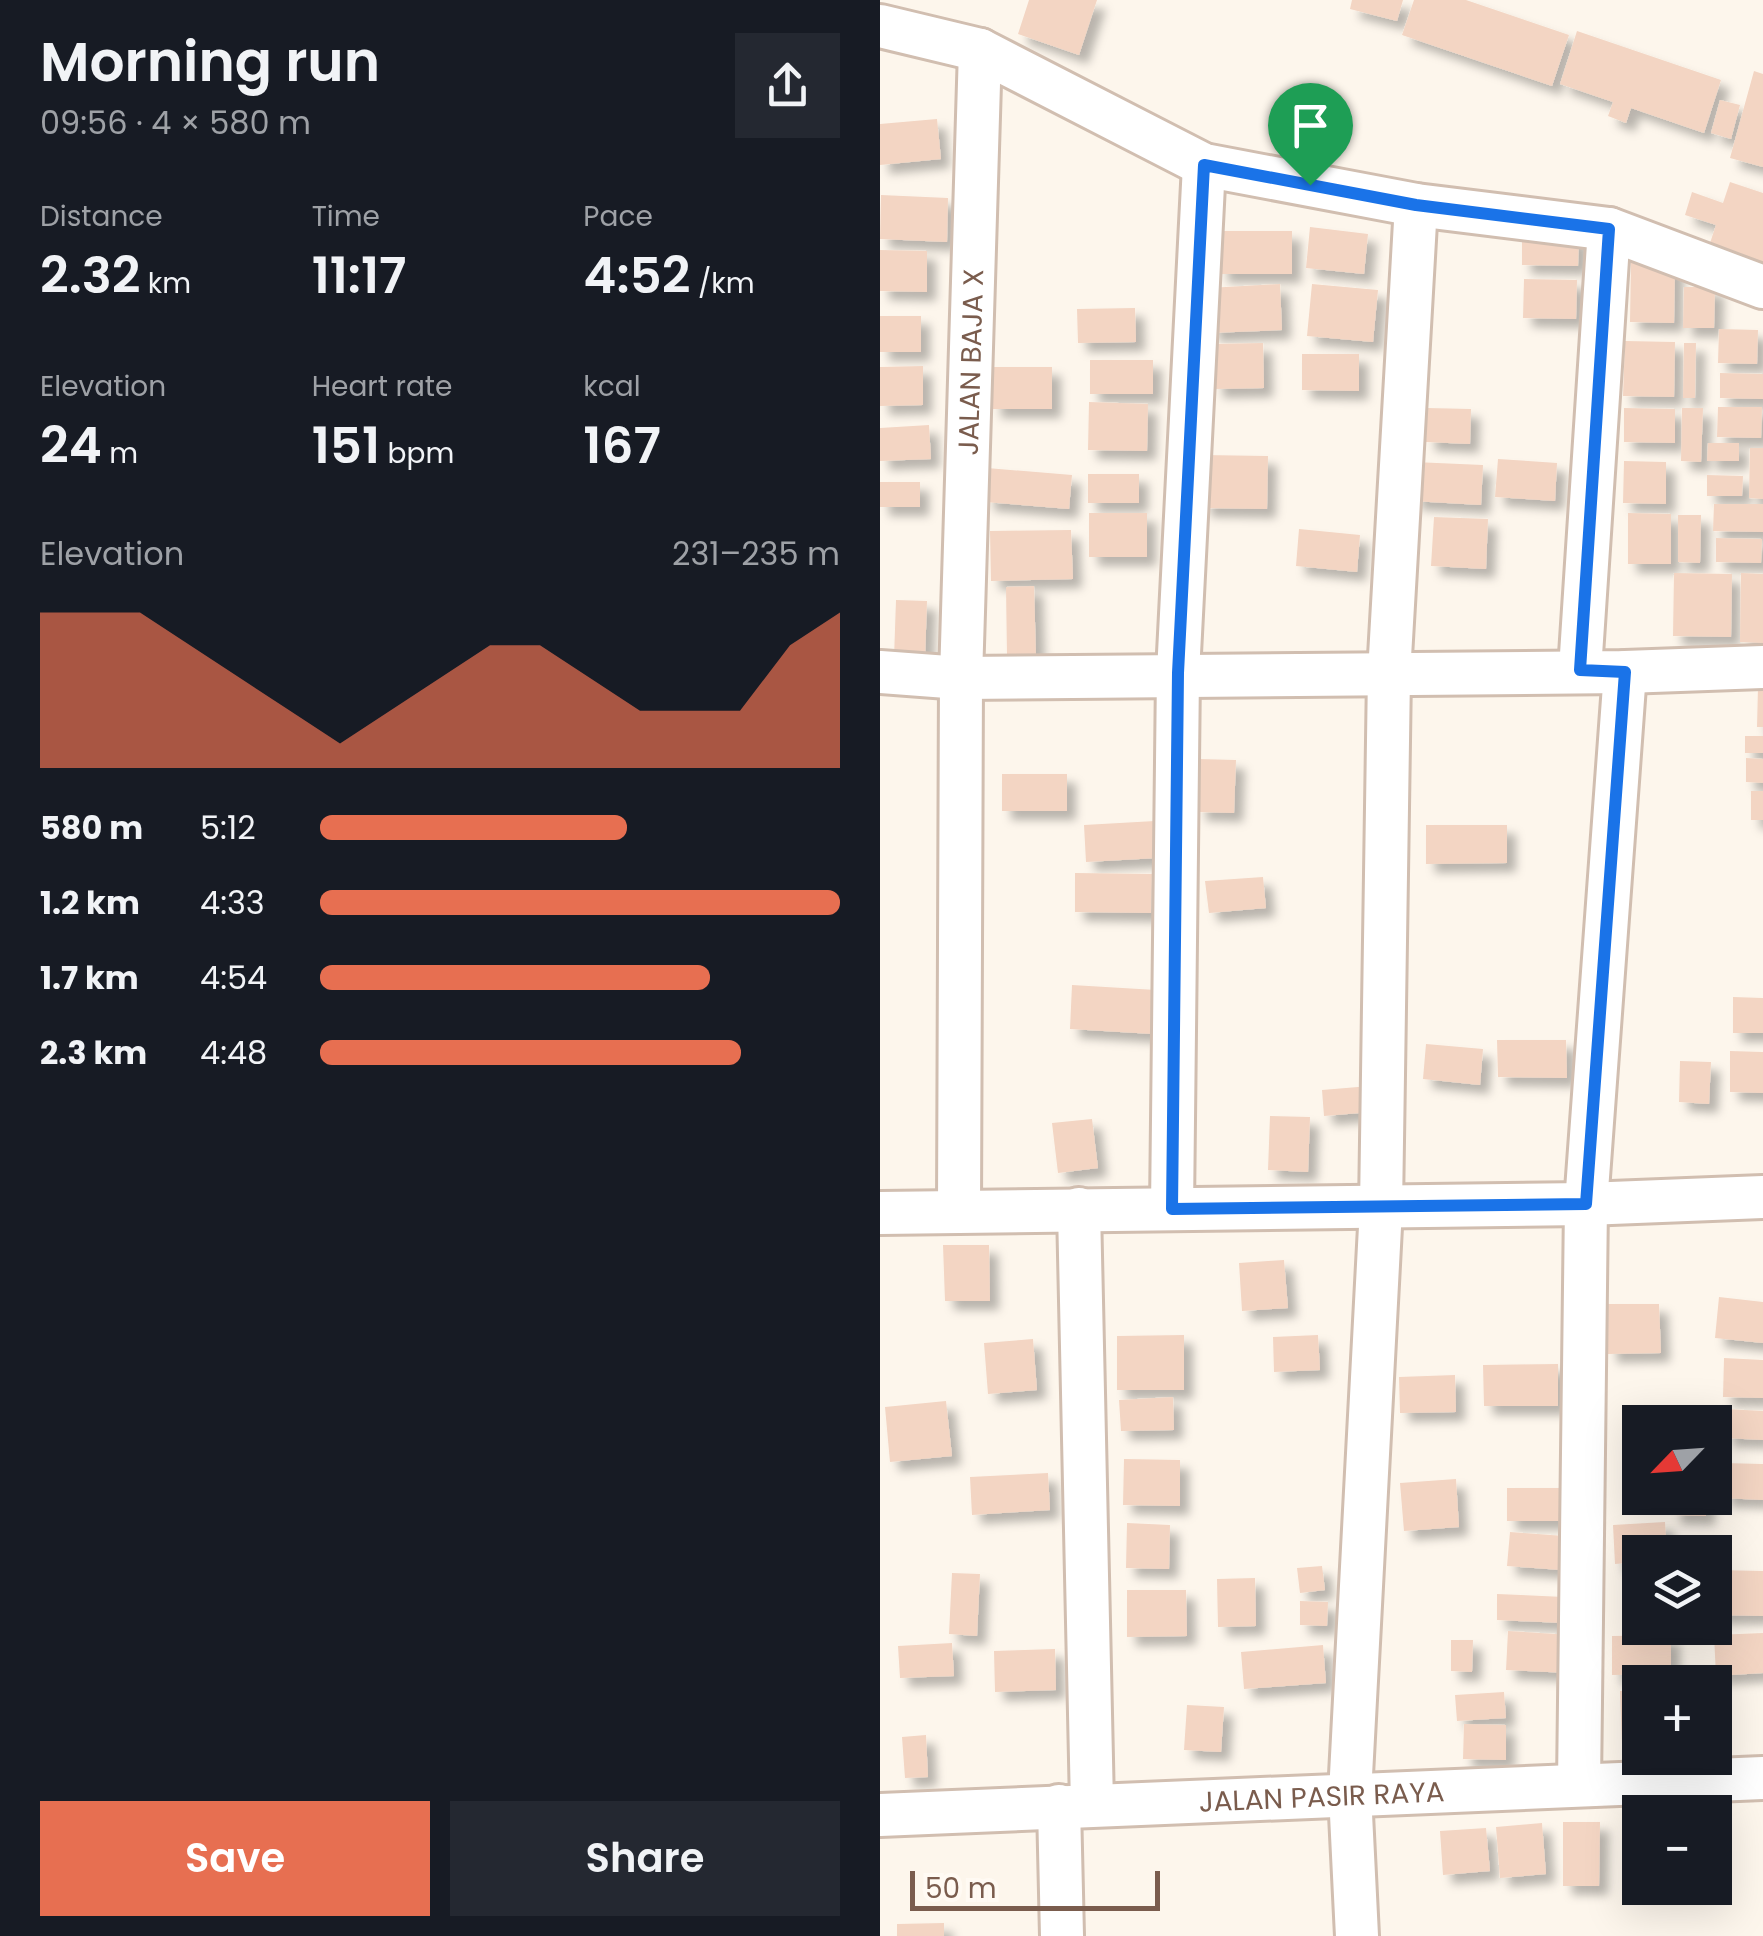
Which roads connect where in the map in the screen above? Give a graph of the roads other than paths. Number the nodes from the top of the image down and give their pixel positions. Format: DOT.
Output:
graph roads {
  1 [pos="926,19"];
  2 [pos="880,26"];
  3 [pos="980,50"];
  4 [pos="1204,165"];
  5 [pos="1416,205"];
  6 [pos="1609,229"];
  7 [pos="1763,287"];
  8 [pos="1763,667"];
  9 [pos="1580,670"];
  10 [pos="880,672"];
  11 [pos="1625,672"];
  12 [pos="1178,673"];
  13 [pos="1389,674"];
  14 [pos="961,678"];
  15 [pos="1763,1197"];
  16 [pos="1586,1204"];
  17 [pos="1381,1208"];
  18 [pos="1079,1209"];
  19 [pos="1172,1209"];
  20 [pos="959,1210"];
  21 [pos="880,1213"];
  22 [pos="1763,1778"];
  23 [pos="1579,1785"];
  24 [pos="1350,1794"];
  25 [pos="1076,1806"];
  26 [pos="880,1814"];
  27 [pos="1062,1936"];
  28 [pos="1357,1936"];
  1 -- 2 [label="street"];
  1 -- 3 [label="street"];
  3 -- 4 [label="street"];
  3 -- 14 [label="street, JALAN BAJA X"];
  4 -- 5 [label="street"];
  4 -- 12 [label="street"];
  5 -- 6 [label="street"];
  5 -- 13 [label="street"];
  6 -- 7 [label="street"];
  6 -- 9 [label="street"];
  8 -- 11 [label="street"];
  9 -- 11 [label="street"];
  9 -- 13 [label="street"];
  10 -- 14 [label="street"];
  11 -- 16 [label="street"];
  12 -- 13 [label="street"];
  12 -- 14 [label="street"];
  12 -- 19 [label="street"];
  13 -- 17 [label="street"];
  14 -- 20 [label="street, JALAN BAJA X"];
  15 -- 16 [label="street"];
  16 -- 17 [label="street"];
  16 -- 23 [label="street"];
  17 -- 19 [label="street"];
  17 -- 24 [label="street"];
  18 -- 19 [label="street"];
  18 -- 20 [label="street"];
  18 -- 25 [label="street"];
  20 -- 21 [label="street"];
  22 -- 23 [label="street, JALAN PASIR RAYA"];
  23 -- 24 [label="street, JALAN PASIR RAYA"];
  24 -- 25 [label="street, JALAN PASIR RAYA"];
  24 -- 28 [label="street"];
  25 -- 26 [label="street, JALAN PASIR RAYA"];
  25 -- 27 [label="street"];
}
